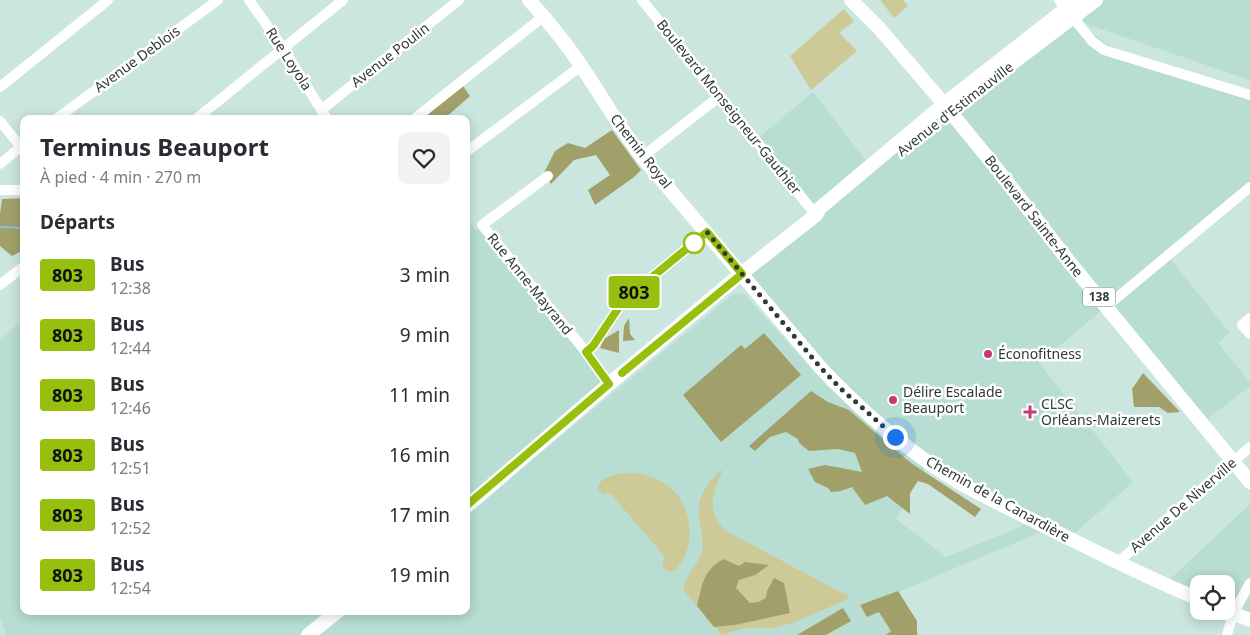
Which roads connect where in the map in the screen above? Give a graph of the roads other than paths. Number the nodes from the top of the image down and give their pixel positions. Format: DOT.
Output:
graph roads {
  1 [pos="108,0"];
  2 [pos="218,0"];
  3 [pos="249,0"];
  4 [pos="343,0"];
  5 [pos="459,0"];
  6 [pos="529,0"];
  7 [pos="642,0"];
  8 [pos="852,0"];
  9 [pos="1096,0"];
  10 [pos="1068,7"];
  11 [pos="544,16"];
  12 [pos="283,48"];
  13 [pos="581,66"];
  14 [pos="0,88"];
  15 [pos="1250,95"];
  16 [pos="720,96"];
  17 [pos="947,107"];
  18 [pos="321,110"];
  19 [pos="61,115"];
  20 [pos="201,115"];
  21 [pos="324,115"];
  22 [pos="419,115"];
  23 [pos="0,120"];
  24 [pos="20,143"];
  25 [pos="20,149"];
  26 [pos="470,149"];
  27 [pos="642,157"];
  28 [pos="0,164"];
  29 [pos="548,176"];
  30 [pos="1250,187"];
  31 [pos="0,190"];
  32 [pos="20,190"];
  33 [pos="816,215"];
  34 [pos="20,269"];
  35 [pos="742,274"];
  36 [pos="0,285"];
  37 [pos="1107,306"];
  38 [pos="1246,322"];
  39 [pos="1250,334"];
  40 [pos="609,384"];
  41 [pos="1250,447"];
  42 [pos="1233,461"];
  43 [pos="1250,482"];
  44 [pos="470,503"];
  45 [pos="1116,563"];
  46 [pos="1250,583"];
  47 [pos="1190,595"];
  48 [pos="1235,605"];
  49 [pos="1235,614"];
  50 [pos="333,615"];
  51 [pos="1229,620"];
  52 [pos="1250,620"];
  53 [pos="308,635"];
  54 [pos="1227,635"];
  1 -- 14 [label="street"];
  2 -- 19 [label="street, Avenue Deblois"];
  3 -- 12 [label="street, Rue Loyola"];
  4 -- 12 [label="street"];
  5 -- 18 [label="street, Avenue Poulin"];
  6 -- 11 [label="main road, Chemin Royal"];
  7 -- 16 [label="street, Boulevard Monseigneur-Gauthier"];
  8 -- 17 [label="main road, Boulevard Sainte-Anne / 138"];
  9 -- 10 [label="main road, Avenue d'Estimauville"];
  10 -- 15 [label="street"];
  10 -- 17 [label="main road, Avenue d'Estimauville"];
  11 -- 13 [label="main road, Chemin Royal"];
  11 -- 22 [label="street"];
  12 -- 18 [label="street, Rue Loyola"];
  12 -- 20 [label="street"];
  13 -- 26 [label="street"];
  13 -- 27 [label="main road, Chemin Royal"];
  16 -- 27 [label="street"];
  16 -- 33 [label="street, Boulevard Monseigneur-Gauthier"];
  17 -- 33 [label="main road, Avenue d'Estimauville"];
  17 -- 37 [label="main road, Boulevard Sainte-Anne / 138"];
  18 -- 21 [label="street, Rue Loyola"];
  23 -- 24 [label="street"];
  25 -- 28 [label="street"];
  27 -- 35 [label="main road, Chemin Royal"];
  29 -- 40 [label="street, Rue Anne-Mayrand"];
  30 -- 37 [label="street"];
  31 -- 32 [label="street"];
  33 -- 35 [label="main road, Avenue d'Estimauville"];
  34 -- 36 [label="street"];
  35 -- 40 [label="main road, Avenue d'Estimauville"];
  35 -- 45 [label="main road, Chemin de la Canardière"];
  37 -- 42 [label="main road, Boulevard Sainte-Anne / 138"];
  38 -- 39 [label="street"];
  40 -- 44 [label="main road, Avenue d'Estimauville"];
  41 -- 42 [label="street, Avenue De Niverville"];
  42 -- 43 [label="main road, Boulevard Sainte-Anne / 138"];
  42 -- 45 [label="street, Avenue De Niverville"];
  45 -- 47 [label="main road, Chemin de la Canardière"];
  46 -- 48 [label="street"];
  49 -- 52 [label="main road"];
  50 -- 53 [label="main road"];
  51 -- 54 [label="street"];
}
